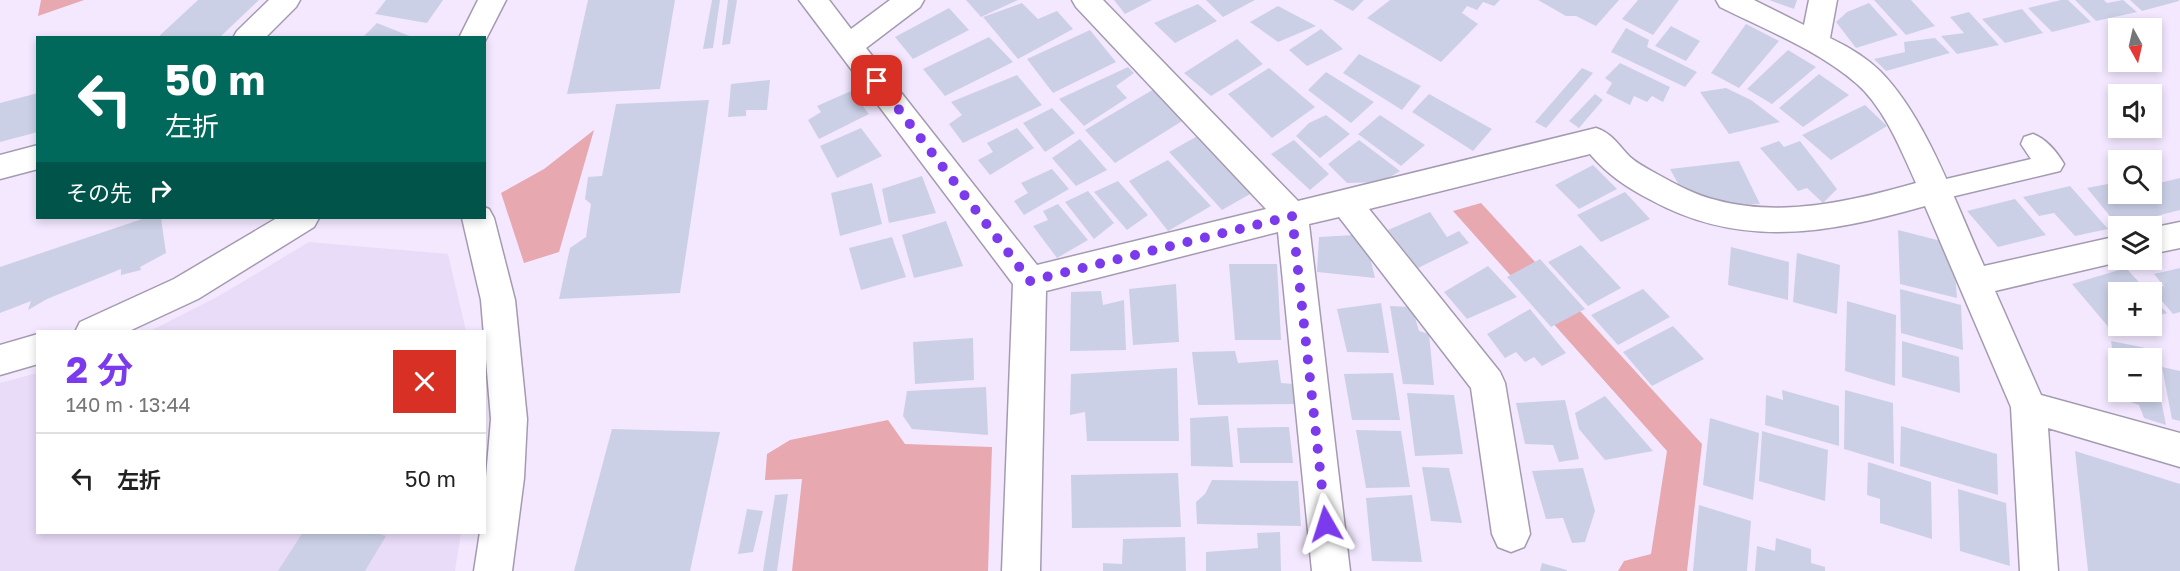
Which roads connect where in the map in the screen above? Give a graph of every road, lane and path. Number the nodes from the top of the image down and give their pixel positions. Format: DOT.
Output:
graph roads {
  1 [pos="286,0"];
  2 [pos="492,0"];
  3 [pos="813,0"];
  4 [pos="910,0"];
  5 [pos="1086,0"];
  6 [pos="1730,0"];
  7 [pos="1824,0"];
  8 [pos="249,36"];
  9 [pos="474,36"];
  10 [pos="1815,42"];
  11 [pos="849,45"];
  12 [pos="2033,144"];
  13 [pos="36,158"];
  14 [pos="0,167"];
  15 [pos="1934,191"];
  16 [pos="1346,202"];
  17 [pos="1292,216"];
  18 [pos="301,219"];
  19 [pos="478,219"];
  20 [pos="2180,235"];
  21 [pos="2162,239"];
  22 [pos="2108,251"];
  23 [pos="1030,281"];
  24 [pos="1974,282"];
  25 [pos="96,330"];
  26 [pos="36,350"];
  27 [pos="0,360"];
  28 [pos="2029,407"];
  29 [pos="2180,450"];
  30 [pos="1510,534"];
  31 [pos="493,571"];
  32 [pos="1021,571"];
  33 [pos="1331,571"];
  34 [pos="2039,571"];
  1 -- 8 [label="street"];
  2 -- 9 [label="street"];
  3 -- 11 [label="street"];
  4 -- 11 [label="street"];
  5 -- 17 [label="street"];
  6 -- 10 [label="street"];
  7 -- 10 [label="street"];
  10 -- 15 [label="street"];
  11 -- 23 [label="street"];
  12 -- 15 [label="lane"];
  13 -- 14 [label="street"];
  15 -- 16 [label="street"];
  15 -- 24 [label="street"];
  16 -- 17 [label="street"];
  16 -- 30 [label="street"];
  17 -- 23 [label="street"];
  17 -- 33 [label="street"];
  18 -- 25 [label="street"];
  19 -- 31 [label="street"];
  20 -- 21 [label="street"];
  22 -- 24 [label="street"];
  23 -- 32 [label="street"];
  24 -- 28 [label="street"];
  26 -- 27 [label="street"];
  28 -- 29 [label="street"];
  28 -- 34 [label="street"];
}
